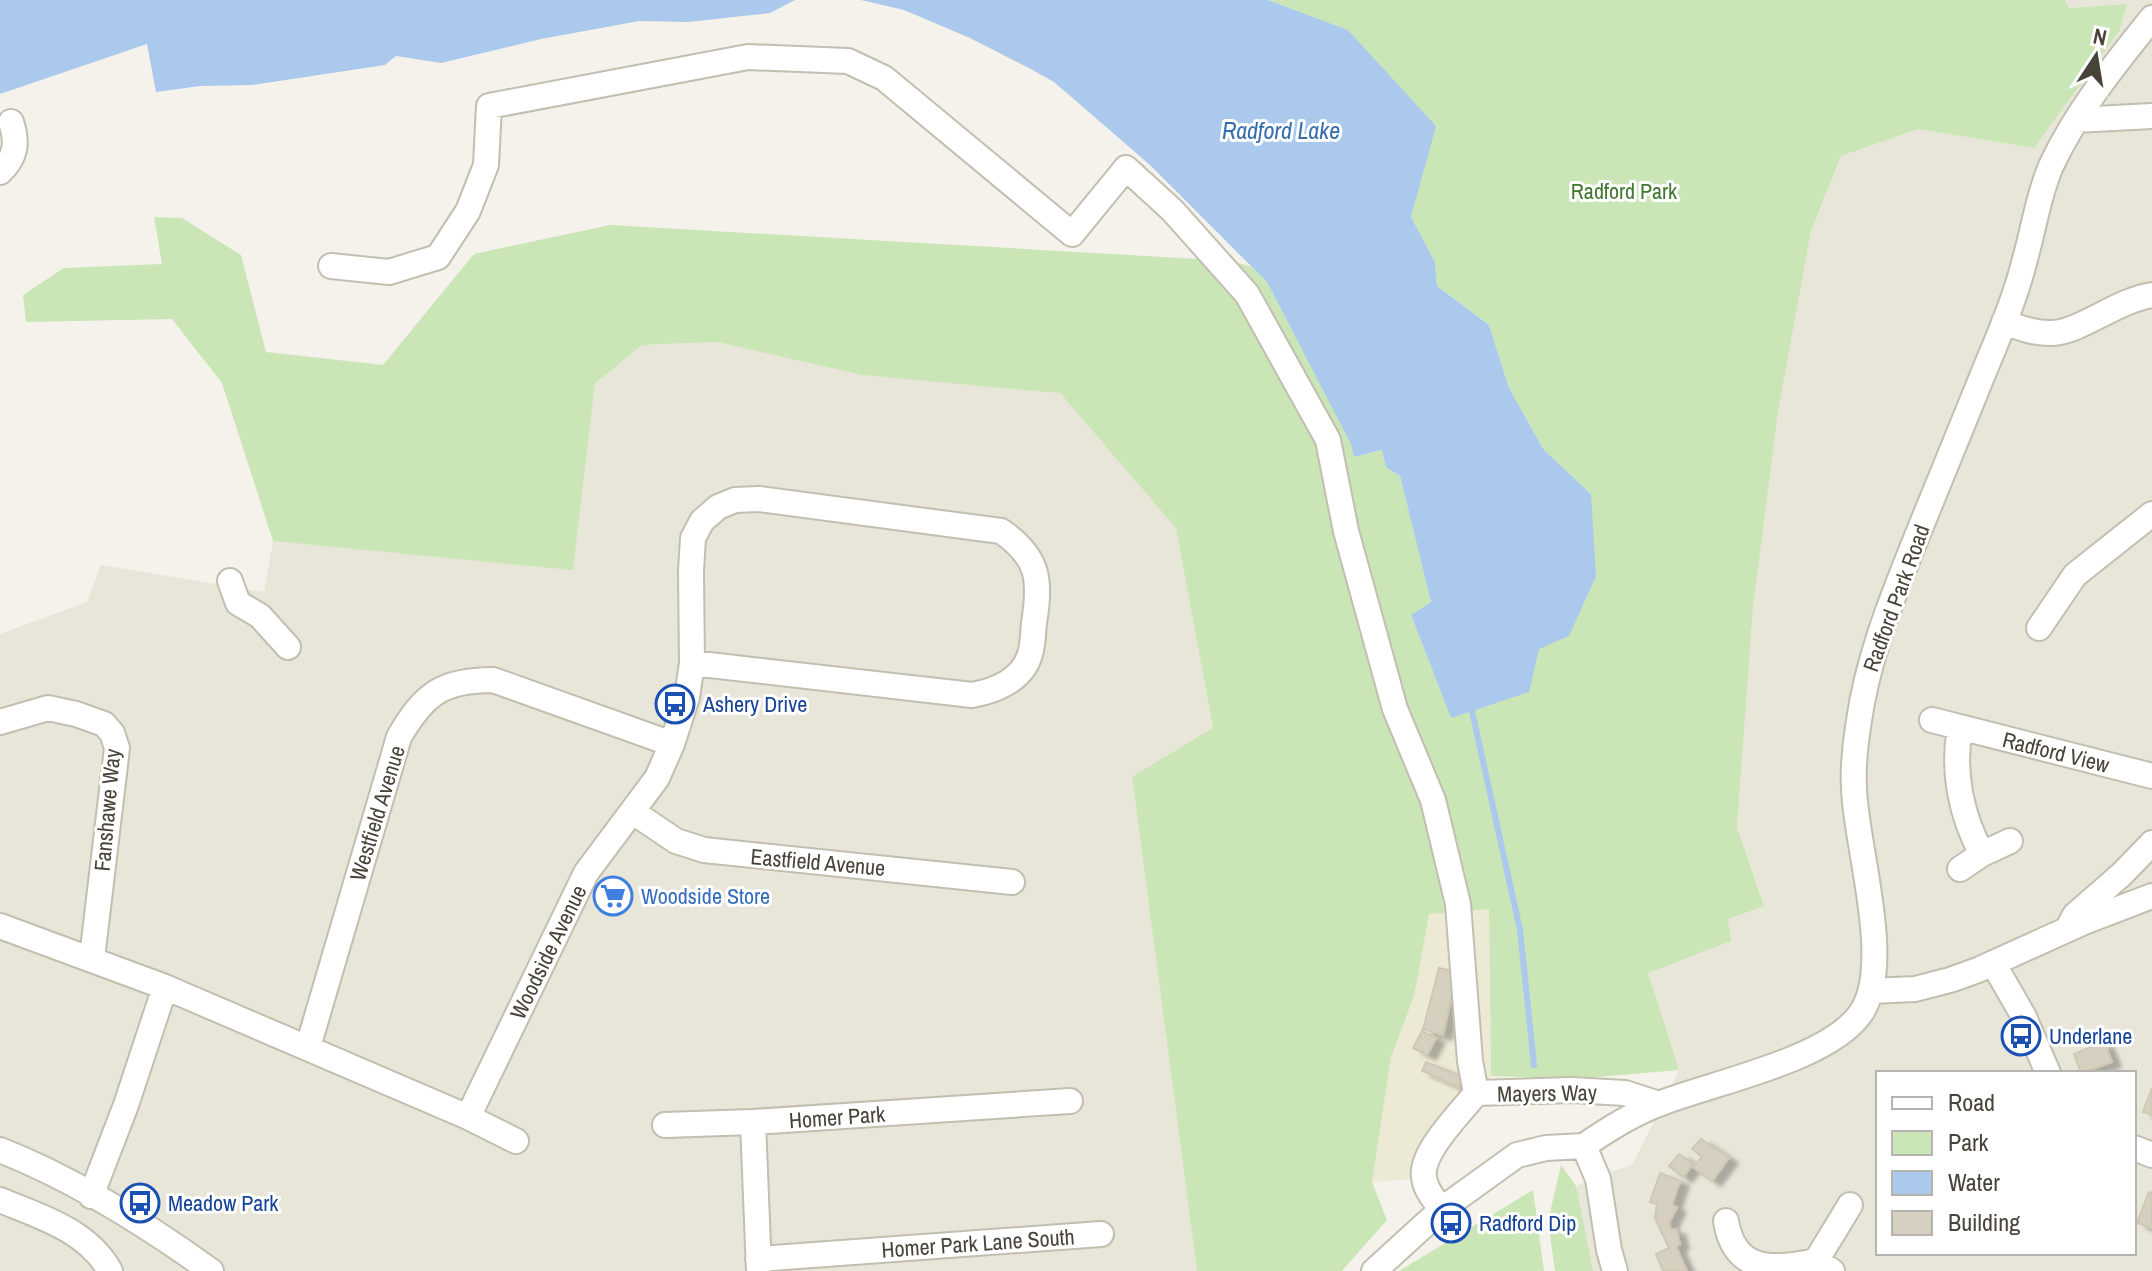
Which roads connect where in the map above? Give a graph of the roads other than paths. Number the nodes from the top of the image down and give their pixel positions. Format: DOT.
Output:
graph roads {
  1 [pos="2152,18"];
  2 [pos="2152,116"];
  3 [pos="2076,120"];
  4 [pos="11,122"];
  5 [pos="0,172"];
  6 [pos="331,266"];
  7 [pos="2152,295"];
  8 [pos="2004,322"];
  9 [pos="2152,514"];
  10 [pos="230,581"];
  11 [pos="2039,628"];
  12 [pos="288,647"];
  13 [pos="692,663"];
  14 [pos="1932,720"];
  15 [pos="0,722"];
  16 [pos="1960,728"];
  17 [pos="672,744"];
  18 [pos="2152,776"];
  19 [pos="633,812"];
  20 [pos="2010,841"];
  21 [pos="2152,843"];
  22 [pos="1982,854"];
  23 [pos="1960,869"];
  24 [pos="1012,882"];
  25 [pos="2152,896"];
  26 [pos="0,926"];
  27 [pos="2067,930"];
  28 [pos="92,958"];
  29 [pos="1993,963"];
  30 [pos="165,987"];
  31 [pos="1872,991"];
  32 [pos="308,1047"];
  33 [pos="2040,1069"];
  34 [pos="1476,1093"];
  35 [pos="1070,1101"];
  36 [pos="1659,1104"];
  37 [pos="468,1117"];
  38 [pos="753,1122"];
  39 [pos="665,1125"];
  40 [pos="516,1141"];
  41 [pos="1584,1146"];
  42 [pos="0,1150"];
  43 [pos="91,1196"];
  44 [pos="0,1200"];
  45 [pos="1850,1205"];
  46 [pos="1442,1209"];
  47 [pos="1726,1221"];
  48 [pos="1101,1234"];
  49 [pos="758,1265"];
  50 [pos="1824,1266"];
  51 [pos="110,1271"];
  52 [pos="211,1271"];
  53 [pos="1374,1271"];
  54 [pos="1615,1271"];
  1 -- 3 [label="street, Radford Park Road"];
  2 -- 3 [label="street"];
  3 -- 8 [label="street, Radford Park Road"];
  4 -- 5 [label="street"];
  6 -- 34 [label="street"];
  7 -- 8 [label="street"];
  8 -- 31 [label="street, Radford Park Road"];
  9 -- 11 [label="street"];
  10 -- 12 [label="street"];
  13 -- 13 [label="street"];
  13 -- 17 [label="street, Woodside Avenue"];
  14 -- 16 [label="street, Radford View"];
  15 -- 28 [label="street, Fanshawe Way"];
  16 -- 18 [label="street, Radford View"];
  16 -- 22 [label="street"];
  17 -- 19 [label="street, Woodside Avenue"];
  17 -- 32 [label="street, Westfield Avenue"];
  19 -- 24 [label="street, Eastfield Avenue"];
  19 -- 37 [label="street, Woodside Avenue"];
  20 -- 22 [label="street"];
  21 -- 27 [label="street"];
  22 -- 23 [label="street"];
  25 -- 27 [label="street"];
  26 -- 28 [label="street"];
  27 -- 29 [label="street"];
  28 -- 30 [label="street"];
  29 -- 31 [label="street"];
  29 -- 33 [label="street"];
  30 -- 32 [label="street"];
  30 -- 43 [label="street"];
  31 -- 36 [label="street"];
  32 -- 37 [label="street"];
  34 -- 36 [label="street, Mayers Way"];
  34 -- 46 [label="street, Mayers Way"];
  35 -- 38 [label="street, Homer Park"];
  36 -- 41 [label="street"];
  37 -- 40 [label="street"];
  38 -- 39 [label="street, Homer Park"];
  38 -- 49 [label="street"];
  41 -- 46 [label="street"];
  41 -- 54 [label="street"];
  42 -- 43 [label="street"];
  43 -- 52 [label="street"];
  44 -- 51 [label="street"];
  45 -- 50 [label="street"];
  46 -- 53 [label="street"];
  47 -- 50 [label="street"];
  48 -- 49 [label="street, Homer Park Lane South"];
}
